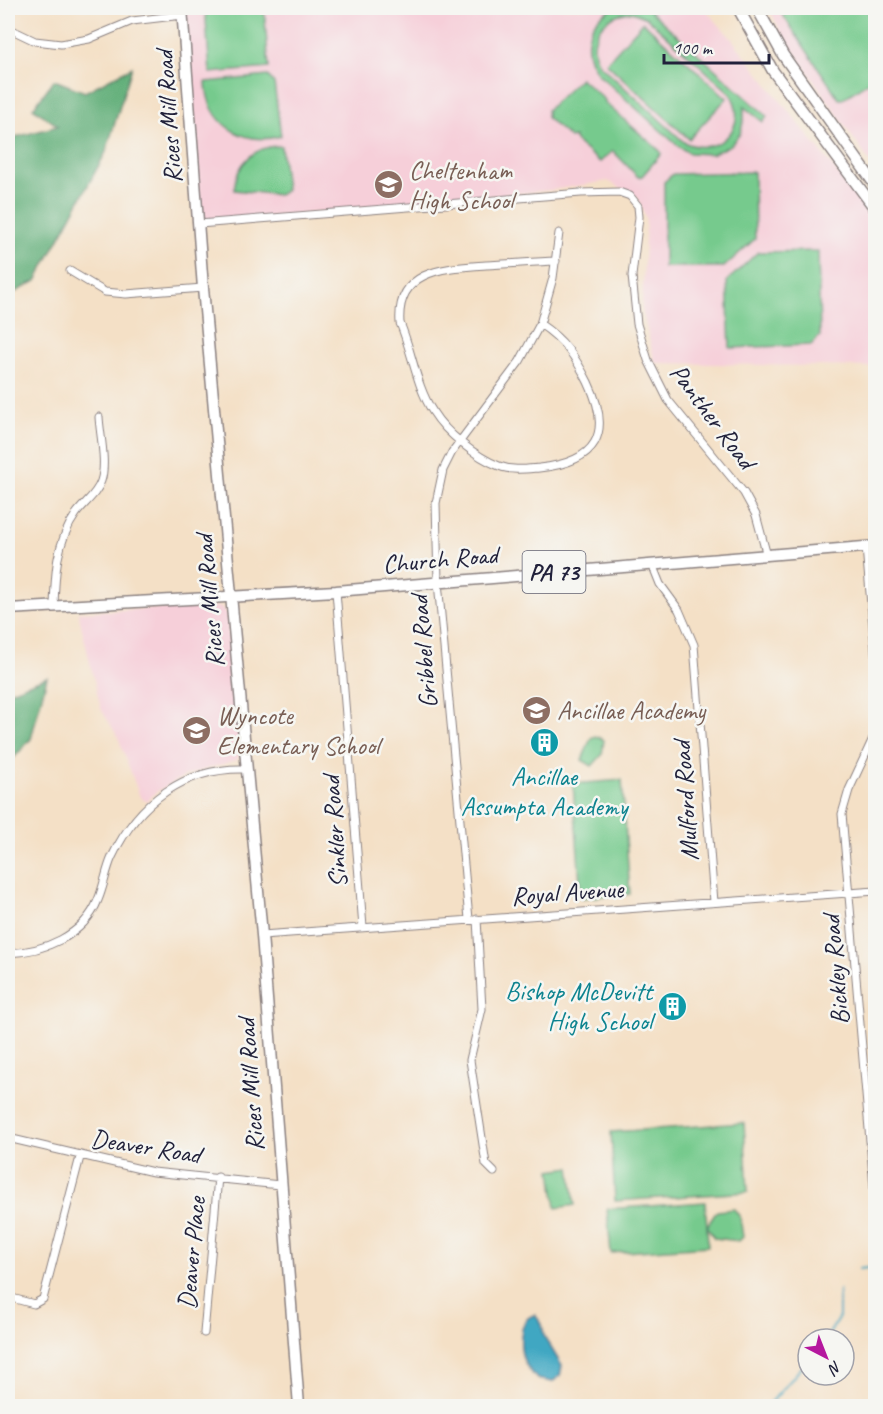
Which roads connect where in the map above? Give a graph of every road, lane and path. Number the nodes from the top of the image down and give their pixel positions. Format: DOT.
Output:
graph roads {
  1 [pos="738,8"];
  2 [pos="757,8"];
  3 [pos="183,11"];
  4 [pos="8,28"];
  5 [pos="868,176"];
  6 [pos="857,183"];
  7 [pos="876,186"];
  8 [pos="876,210"];
  9 [pos="199,224"];
  10 [pos="559,234"];
  11 [pos="556,261"];
  12 [pos="70,270"];
  13 [pos="203,288"];
  14 [pos="540,324"];
  15 [pos="99,417"];
  16 [pos="460,440"];
  17 [pos="871,547"];
  18 [pos="767,556"];
  19 [pos="652,564"];
  20 [pos="438,582"];
  21 [pos="336,591"];
  22 [pos="232,597"];
  23 [pos="54,607"];
  24 [pos="8,609"];
  25 [pos="876,662"];
  26 [pos="876,732"];
  27 [pos="246,768"];
  28 [pos="876,891"];
  29 [pos="850,893"];
  30 [pos="714,902"];
  31 [pos="469,919"];
  32 [pos="477,919"];
  33 [pos="363,927"];
  34 [pos="262,935"];
  35 [pos="8,952"];
  36 [pos="8,1138"];
  37 [pos="80,1157"];
  38 [pos="494,1172"];
  39 [pos="218,1177"];
  40 [pos="280,1185"];
  41 [pos="876,1211"];
  42 [pos="8,1297"];
  43 [pos="204,1333"];
  44 [pos="876,1406"];
  45 [pos="299,1407"];
  46 [pos="868,1407"];
  1 -- 6 [label="street"];
  2 -- 5 [label="street"];
  3 -- 4 [label="street"];
  3 -- 9 [label="street, Rices Mill Road"];
  5 -- 6 [label="street"];
  5 -- 7 [label="street"];
  6 -- 8 [label="street"];
  9 -- 13 [label="street, Rices Mill Road"];
  9 -- 18 [label="street, Panther Road"];
  10 -- 11 [label="street, Gribbel Road"];
  11 -- 14 [label="street, Gribbel Road"];
  11 -- 16 [label="street"];
  12 -- 13 [label="street"];
  13 -- 22 [label="street, Rices Mill Road"];
  14 -- 16 [label="street, Gribbel Road"];
  14 -- 16 [label="street"];
  15 -- 23 [label="street"];
  16 -- 20 [label="street, Gribbel Road"];
  17 -- 18 [label="street, Church Road / PA 73"];
  17 -- 25 [label="street"];
  18 -- 19 [label="street, Church Road / PA 73"];
  19 -- 20 [label="street, Church Road / PA 73"];
  19 -- 30 [label="street, Mulford Road"];
  20 -- 21 [label="street, Church Road / PA 73"];
  20 -- 31 [label="street, Gribbel Road"];
  21 -- 22 [label="street, Church Road / PA 73"];
  21 -- 33 [label="street, Sinkler Road"];
  22 -- 23 [label="street, Church Road / PA 73"];
  22 -- 27 [label="street, Rices Mill Road"];
  23 -- 24 [label="street, Church Road / PA 73"];
  26 -- 29 [label="street, Bickley Road"];
  27 -- 34 [label="street, Rices Mill Road"];
  27 -- 35 [label="street"];
  28 -- 29 [label="street, Royal Avenue"];
  29 -- 30 [label="street, Royal Avenue"];
  29 -- 41 [label="street, Bickley Road"];
  30 -- 32 [label="street, Royal Avenue"];
  31 -- 32 [label="street, Royal Avenue"];
  31 -- 33 [label="street, Royal Avenue"];
  32 -- 38 [label="street"];
  33 -- 34 [label="street, Royal Avenue"];
  34 -- 40 [label="street, Rices Mill Road"];
  36 -- 37 [label="street, Deaver Road"];
  37 -- 39 [label="street, Deaver Road"];
  37 -- 42 [label="street"];
  39 -- 40 [label="street, Deaver Road"];
  39 -- 43 [label="street, Deaver Place"];
  40 -- 45 [label="street, Rices Mill Road"];
  44 -- 46 [label="street"];
}
